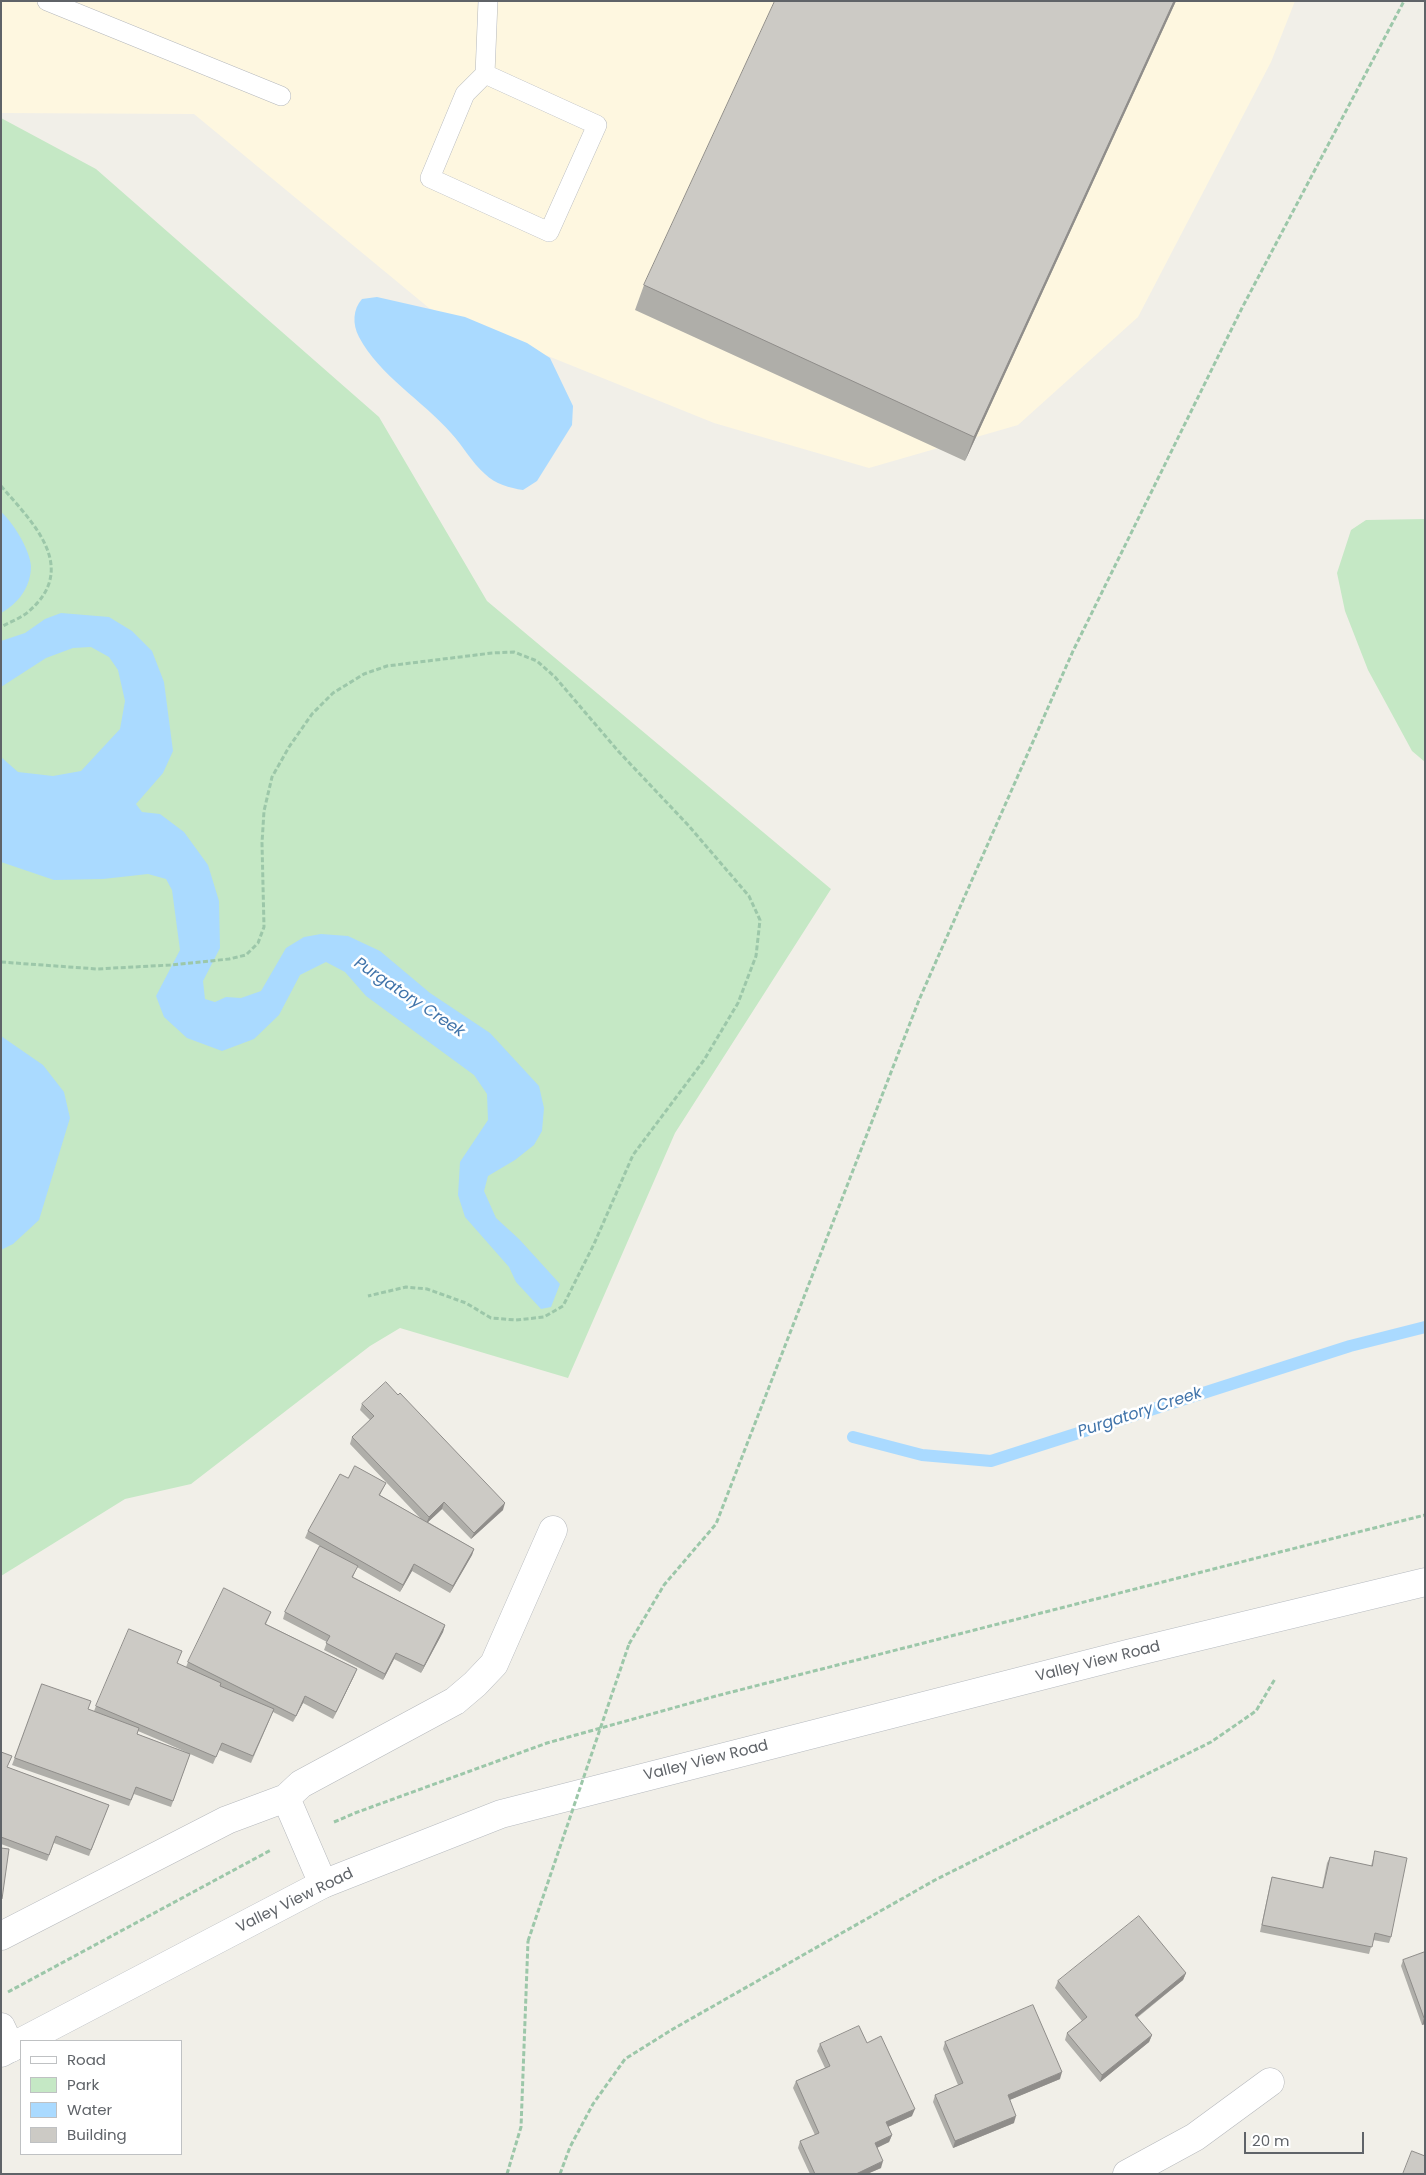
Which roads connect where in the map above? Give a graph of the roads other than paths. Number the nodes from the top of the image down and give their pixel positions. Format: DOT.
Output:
graph roads {
  1 [pos="46,1"];
  2 [pos="488,1"];
  3 [pos="484,74"];
  4 [pos="281,96"];
  5 [pos="553,1530"];
  6 [pos="1425,1582"];
  7 [pos="286,1798"];
  8 [pos="323,1884"];
  9 [pos="1,1936"];
  10 [pos="12,2042"];
  11 [pos="1270,2082"];
  12 [pos="1127,2174"];
  1 -- 4 [label="lane"];
  2 -- 3 [label="lane"];
  3 -- 3 [label="lane"];
  5 -- 7 [label="main road"];
  6 -- 8 [label="main road, Valley View Road"];
  7 -- 8 [label="main road"];
  7 -- 9 [label="main road"];
  8 -- 10 [label="main road, Valley View Road"];
  11 -- 12 [label="main road"];
}
